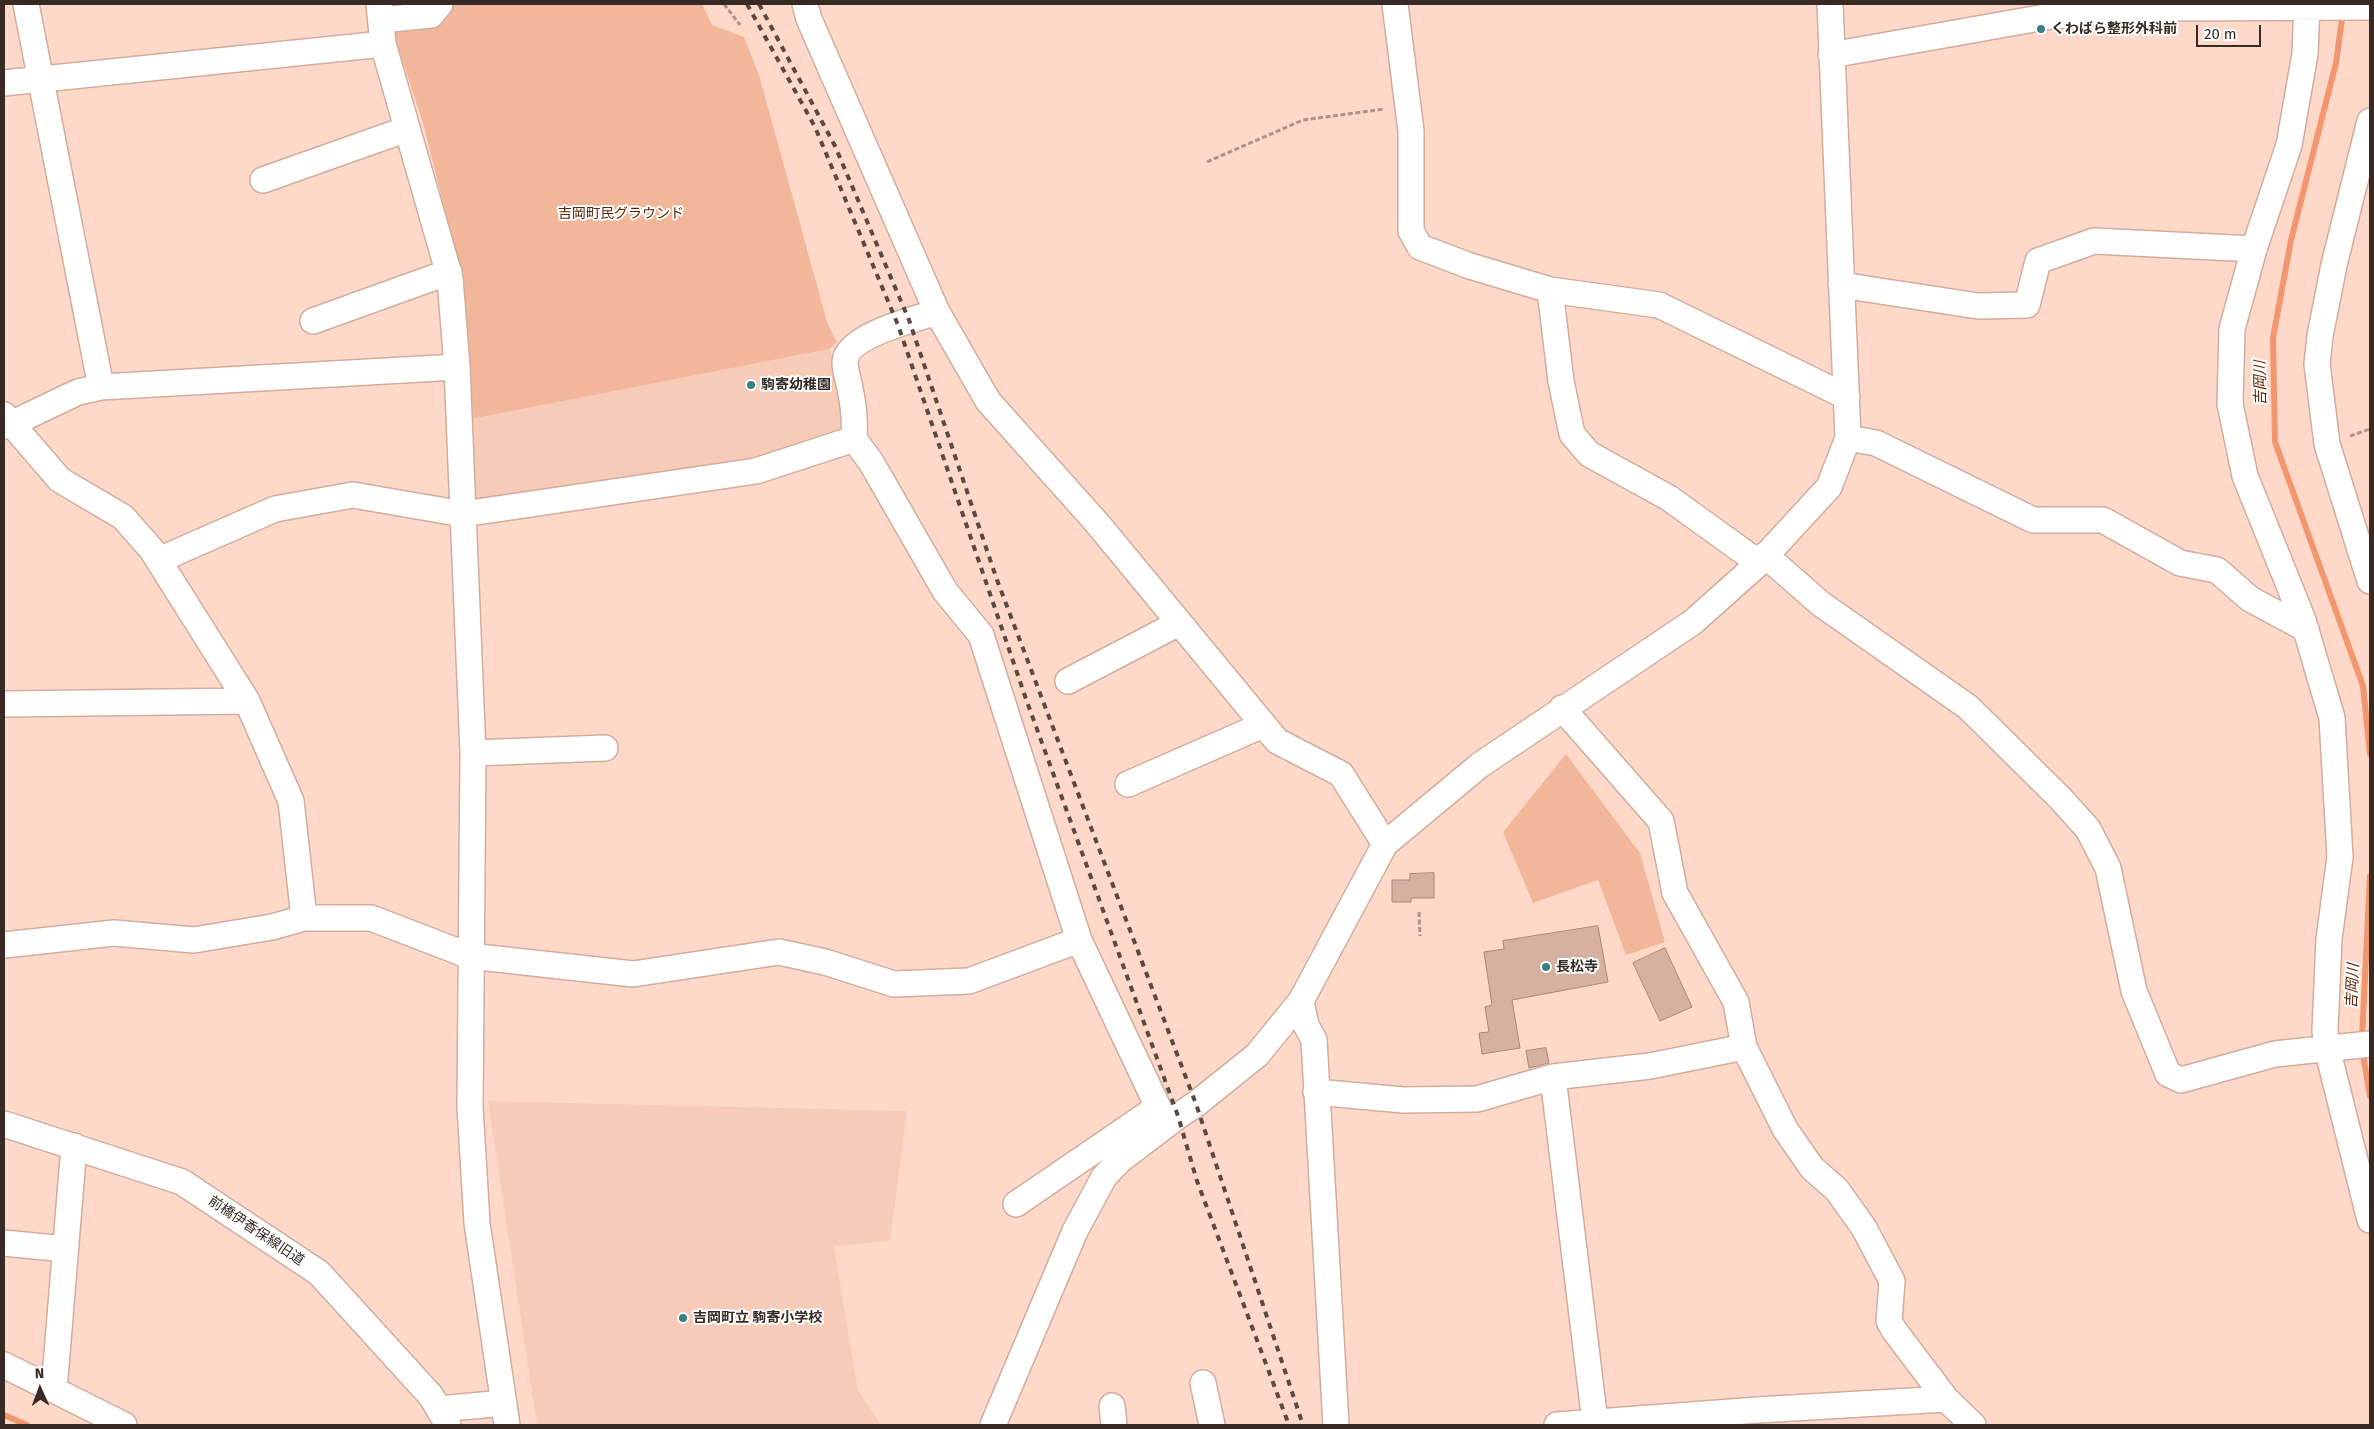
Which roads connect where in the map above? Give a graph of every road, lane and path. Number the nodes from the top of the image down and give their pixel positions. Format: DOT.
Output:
graph roads {
  1 [pos="26,4"];
  2 [pos="440,4"];
  3 [pos="724,4"];
  4 [pos="805,4"];
  5 [pos="1395,4"];
  6 [pos="1830,4"];
  7 [pos="2310,5"];
  8 [pos="2370,7"];
  9 [pos="381,22"];
  10 [pos="740,25"];
  11 [pos="1831,55"];
  12 [pos="40,80"];
  13 [pos="4,83"];
  14 [pos="1408,106"];
  15 [pos="2370,121"];
  16 [pos="407,128"];
  17 [pos="1207,162"];
  18 [pos="263,180"];
  19 [pos="2254,249"];
  20 [pos="449,272"];
  21 [pos="1841,285"];
  22 [pos="1550,290"];
  23 [pos="937,312"];
  24 [pos="313,320"];
  25 [pos="456,367"];
  26 [pos="100,387"];
  27 [pos="1847,397"];
  28 [pos="6,422"];
  29 [pos="1848,438"];
  30 [pos="854,439"];
  31 [pos="463,514"];
  32 [pos="1762,559"];
  33 [pos="159,560"];
  34 [pos="2370,581"];
  35 [pos="1180,623"];
  36 [pos="2306,629"];
  37 [pos="1068,681"];
  38 [pos="247,701"];
  39 [pos="4,704"];
  40 [pos="1562,708"];
  41 [pos="1263,725"];
  42 [pos="605,748"];
  43 [pos="473,753"];
  44 [pos="1128,784"];
  45 [pos="1385,844"];
  46 [pos="1419,912"];
  47 [pos="304,918"];
  48 [pos="1420,936"];
  49 [pos="1079,940"];
  50 [pos="4,945"];
  51 [pos="470,956"];
  52 [pos="1301,1001"];
  53 [pos="2370,1044"];
  54 [pos="1744,1047"];
  55 [pos="2333,1047"];
  56 [pos="1553,1077"];
  57 [pos="1316,1092"];
  58 [pos="4,1124"];
  59 [pos="74,1146"];
  60 [pos="1090,1153"];
  61 [pos="1104,1177"];
  62 [pos="1016,1204"];
  63 [pos="2370,1220"];
  64 [pos="4,1243"];
  65 [pos="65,1249"];
  66 [pos="4,1365"];
  67 [pos="1203,1383"];
  68 [pos="54,1390"];
  69 [pos="1946,1399"];
  70 [pos="506,1414"];
  71 [pos="443,1417"];
  72 [pos="1610,1423"];
  73 [pos="124,1425"];
  74 [pos="992,1425"];
  75 [pos="1212,1425"];
  76 [pos="1336,1425"];
  77 [pos="1558,1425"];
  78 [pos="1973,1425"];
  1 -- 12 [label="street"];
  2 -- 9 [label="street"];
  3 -- 10 [label="path"];
  4 -- 23 [label="street"];
  5 -- 14 [label="street"];
  6 -- 11 [label="street"];
  7 -- 8 [label="street"];
  7 -- 11 [label="street"];
  7 -- 19 [label="street"];
  9 -- 12 [label="street"];
  9 -- 16 [label="street"];
  11 -- 21 [label="street"];
  12 -- 13 [label="street"];
  12 -- 26 [label="street"];
  14 -- 17 [label="path"];
  14 -- 22 [label="street"];
  15 -- 34 [label="street"];
  16 -- 18 [label="street"];
  16 -- 20 [label="street"];
  19 -- 21 [label="street"];
  19 -- 36 [label="street"];
  20 -- 24 [label="street"];
  20 -- 25 [label="street"];
  21 -- 27 [label="street"];
  22 -- 27 [label="street"];
  22 -- 32 [label="street"];
  23 -- 30 [label="street"];
  23 -- 35 [label="street"];
  25 -- 26 [label="street"];
  25 -- 31 [label="street"];
  26 -- 28 [label="street"];
  27 -- 29 [label="street"];
  28 -- 33 [label="street"];
  29 -- 32 [label="street"];
  29 -- 36 [label="street"];
  30 -- 31 [label="street"];
  30 -- 49 [label="street"];
  31 -- 33 [label="street"];
  31 -- 43 [label="street"];
  32 -- 40 [label="street"];
  32 -- 55 [label="street"];
  33 -- 38 [label="street"];
  35 -- 37 [label="street"];
  35 -- 41 [label="street"];
  36 -- 55 [label="street"];
  38 -- 39 [label="street"];
  38 -- 47 [label="street"];
  40 -- 45 [label="street"];
  40 -- 54 [label="street"];
  41 -- 44 [label="street"];
  41 -- 45 [label="street"];
  42 -- 43 [label="street"];
  43 -- 51 [label="street"];
  45 -- 52 [label="street"];
  46 -- 48 [label="path"];
  47 -- 50 [label="street"];
  47 -- 51 [label="street"];
  49 -- 51 [label="street"];
  49 -- 60 [label="street"];
  51 -- 70 [label="street"];
  52 -- 57 [label="street"];
  52 -- 61 [label="street"];
  53 -- 55 [label="street"];
  54 -- 56 [label="street"];
  54 -- 69 [label="street"];
  55 -- 63 [label="street"];
  56 -- 57 [label="street"];
  56 -- 72 [label="street"];
  57 -- 76 [label="street"];
  58 -- 59 [label="street, 前橋伊香保線旧道"];
  59 -- 65 [label="street"];
  59 -- 71 [label="street, 前橋伊香保線旧道"];
  60 -- 61 [label="street"];
  60 -- 62 [label="street"];
  61 -- 74 [label="street"];
  64 -- 65 [label="street"];
  65 -- 68 [label="street"];
  66 -- 68 [label="street"];
  67 -- 75 [label="street"];
  68 -- 73 [label="street"];
  69 -- 72 [label="street"];
  69 -- 78 [label="street"];
  70 -- 71 [label="street"];
  72 -- 77 [label="street"];
}
